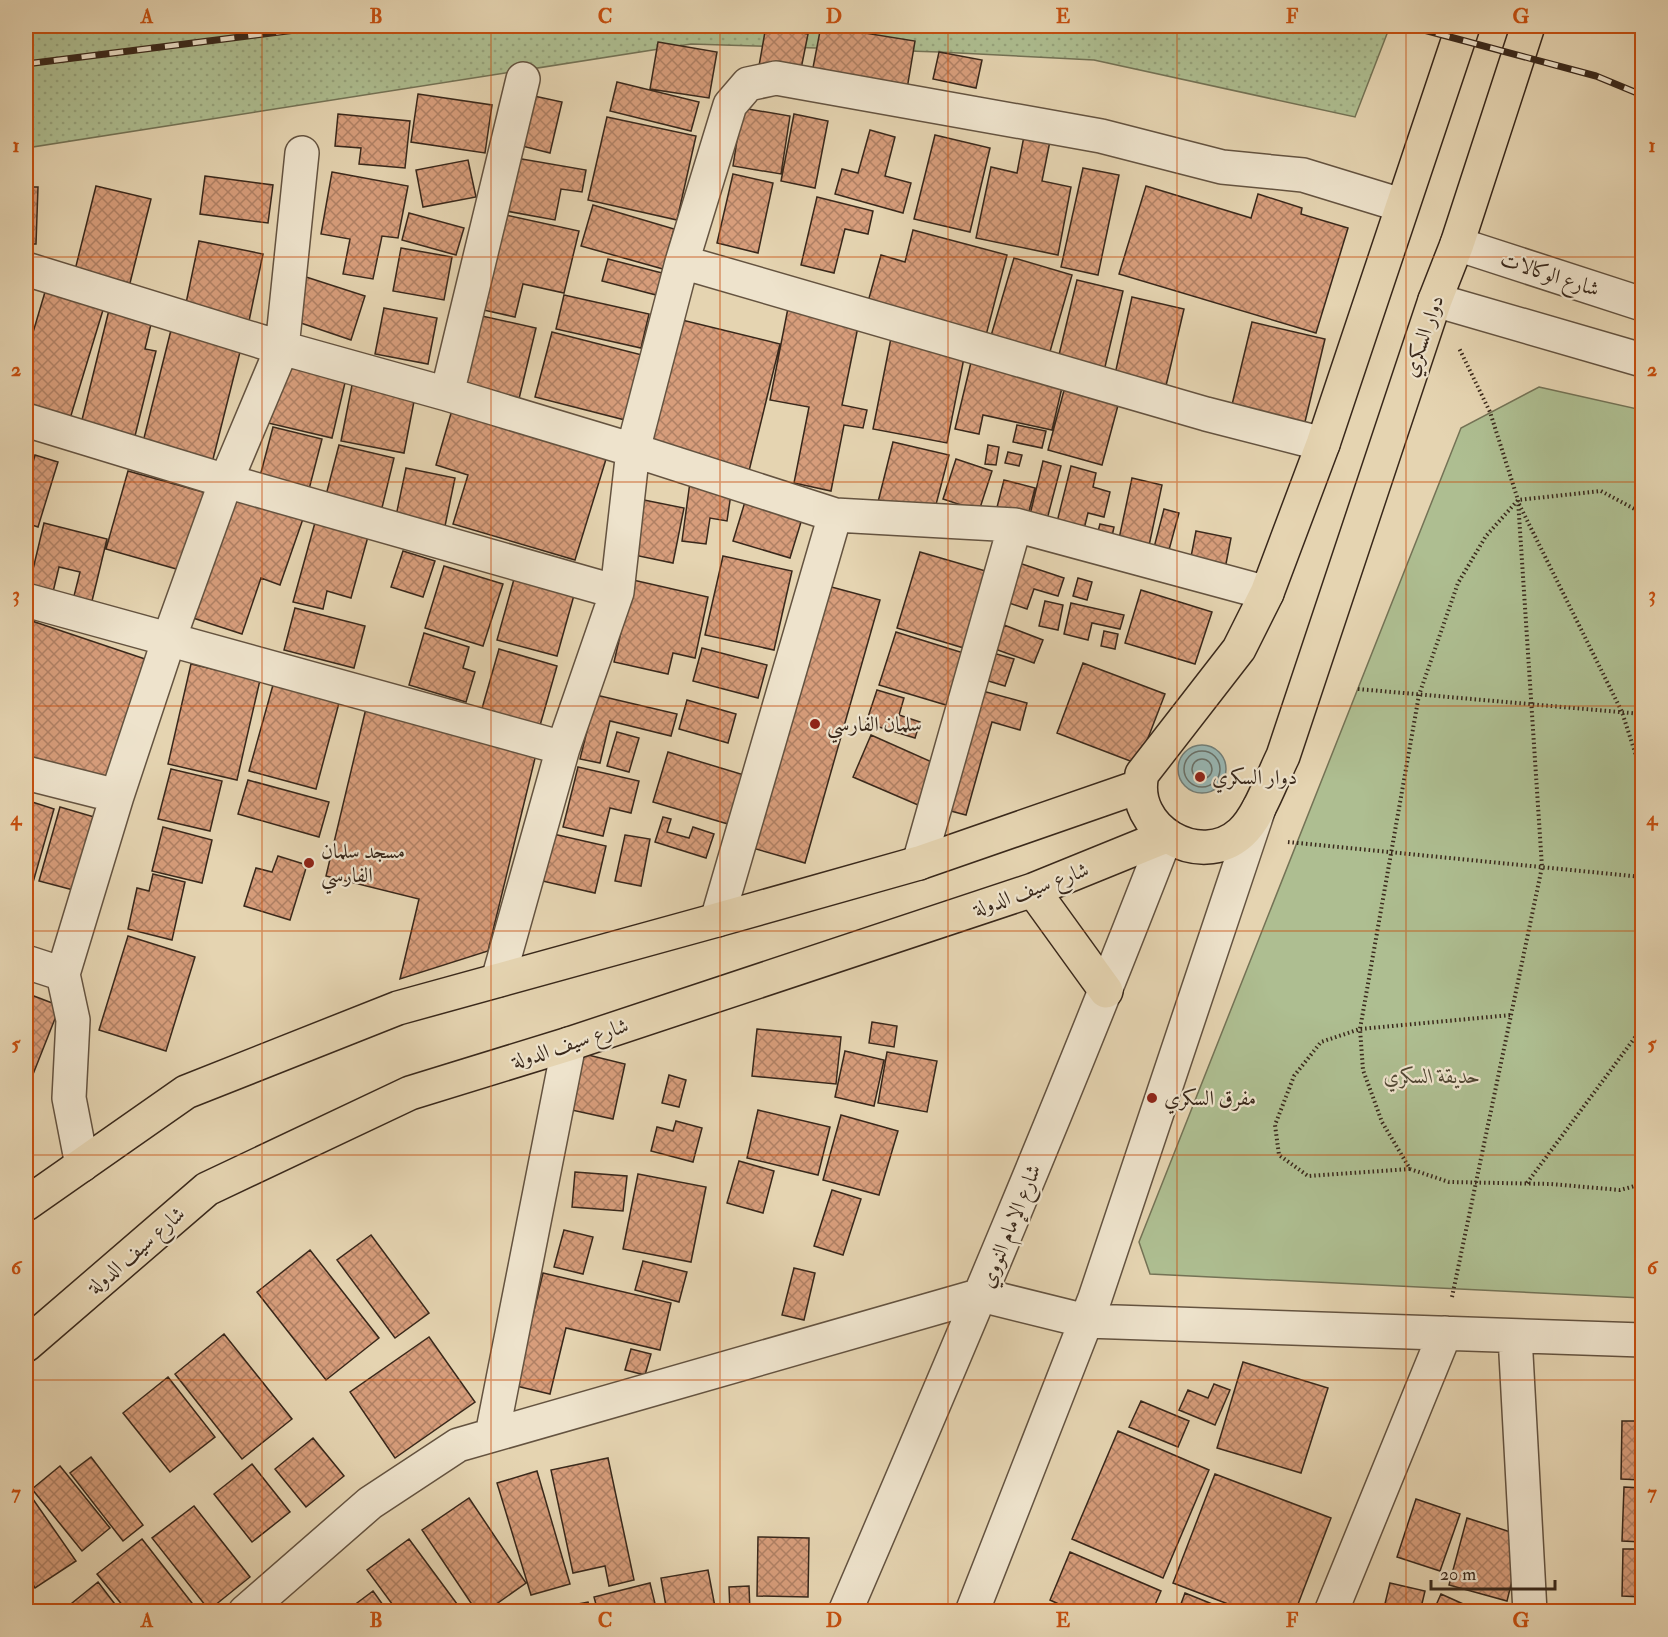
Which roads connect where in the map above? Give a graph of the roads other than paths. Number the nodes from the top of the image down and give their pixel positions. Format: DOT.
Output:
graph roads {
  1 [pos="1463,26"];
  2 [pos="1528,26"];
  3 [pos="523,79"];
  4 [pos="302,153"];
  5 [pos="1401,205"];
  6 [pos="1457,244"];
  7 [pos="682,262"];
  8 [pos="26,269"];
  9 [pos="1435,300"];
  10 [pos="1642,304"];
  11 [pos="282,348"];
  12 [pos="1642,360"];
  13 [pos="447,394"];
  14 [pos="26,420"];
  15 [pos="1323,444"];
  16 [pos="633,450"];
  17 [pos="226,481"];
  18 [pos="835,515"];
  19 [pos="1014,525"];
  20 [pos="616,592"];
  21 [pos="1267,593"];
  22 [pos="26,600"];
  23 [pos="169,639"];
  24 [pos="563,748"];
  25 [pos="26,773"];
  26 [pos="1138,787"];
  27 [pos="117,796"];
  28 [pos="1261,801"];
  29 [pos="1166,836"];
  30 [pos="920,863"];
  31 [pos="1033,890"];
  32 [pos="717,921"];
  33 [pos="38,968"];
  34 [pos="498,980"];
  35 [pos="1106,991"];
  36 [pos="568,1044"];
  37 [pos="82,1165"];
  38 [pos="26,1204"];
  39 [pos="981,1295"];
  40 [pos="1086,1322"];
  41 [pos="1445,1333"];
  42 [pos="1515,1336"];
  43 [pos="1642,1340"];
  44 [pos="26,1345"];
  45 [pos="492,1435"];
  46 [pos="245,1611"];
  47 [pos="845,1611"];
  48 [pos="972,1611"];
  49 [pos="1331,1611"];
  50 [pos="1530,1611"];
  1 -- 5 [label="main road"];
  2 -- 6 [label="main road, دوار السكري"];
  3 -- 13 [label="street"];
  4 -- 11 [label="street"];
  5 -- 7 [label="street"];
  5 -- 15 [label="main road"];
  6 -- 9 [label="main road, دوار السكري"];
  6 -- 10 [label="street, شارع الوكالات"];
  7 -- 15 [label="street"];
  7 -- 16 [label="street"];
  8 -- 11 [label="street"];
  9 -- 12 [label="street"];
  9 -- 28 [label="main road, دوار السكري"];
  11 -- 13 [label="street"];
  11 -- 17 [label="street"];
  13 -- 16 [label="street"];
  14 -- 17 [label="street"];
  15 -- 21 [label="main road"];
  16 -- 18 [label="street"];
  16 -- 20 [label="street"];
  17 -- 20 [label="street"];
  17 -- 23 [label="street"];
  18 -- 19 [label="street"];
  18 -- 32 [label="street"];
  19 -- 21 [label="street"];
  19 -- 30 [label="street"];
  20 -- 24 [label="street"];
  21 -- 26 [label="main road"];
  22 -- 23 [label="street"];
  23 -- 24 [label="street"];
  23 -- 27 [label="street"];
  24 -- 34 [label="street"];
  25 -- 27 [label="street"];
  26 -- 29 [label="main road"];
  26 -- 30 [label="main road"];
  27 -- 33 [label="street"];
  28 -- 29 [label="main road, دوار السكري"];
  28 -- 40 [label="street"];
  29 -- 31 [label="main road, شارع سيف الدولة"];
  29 -- 35 [label="street, شارع الإمام النووي"];
  30 -- 32 [label="main road"];
  31 -- 35 [label="main road"];
  31 -- 36 [label="main road, شارع سيف الدولة"];
  32 -- 34 [label="main road"];
  33 -- 37 [label="street"];
  34 -- 37 [label="main road"];
  35 -- 39 [label="street, شارع الإمام النووي"];
  36 -- 44 [label="main road, شارع سيف الدولة"];
  36 -- 45 [label="street"];
  37 -- 38 [label="main road"];
  39 -- 40 [label="street"];
  39 -- 45 [label="street"];
  39 -- 47 [label="street, شارع الإمام النووي"];
  40 -- 41 [label="street"];
  40 -- 48 [label="street"];
  41 -- 42 [label="street"];
  41 -- 49 [label="street"];
  42 -- 43 [label="street"];
  42 -- 50 [label="street"];
  45 -- 46 [label="street"];
}
